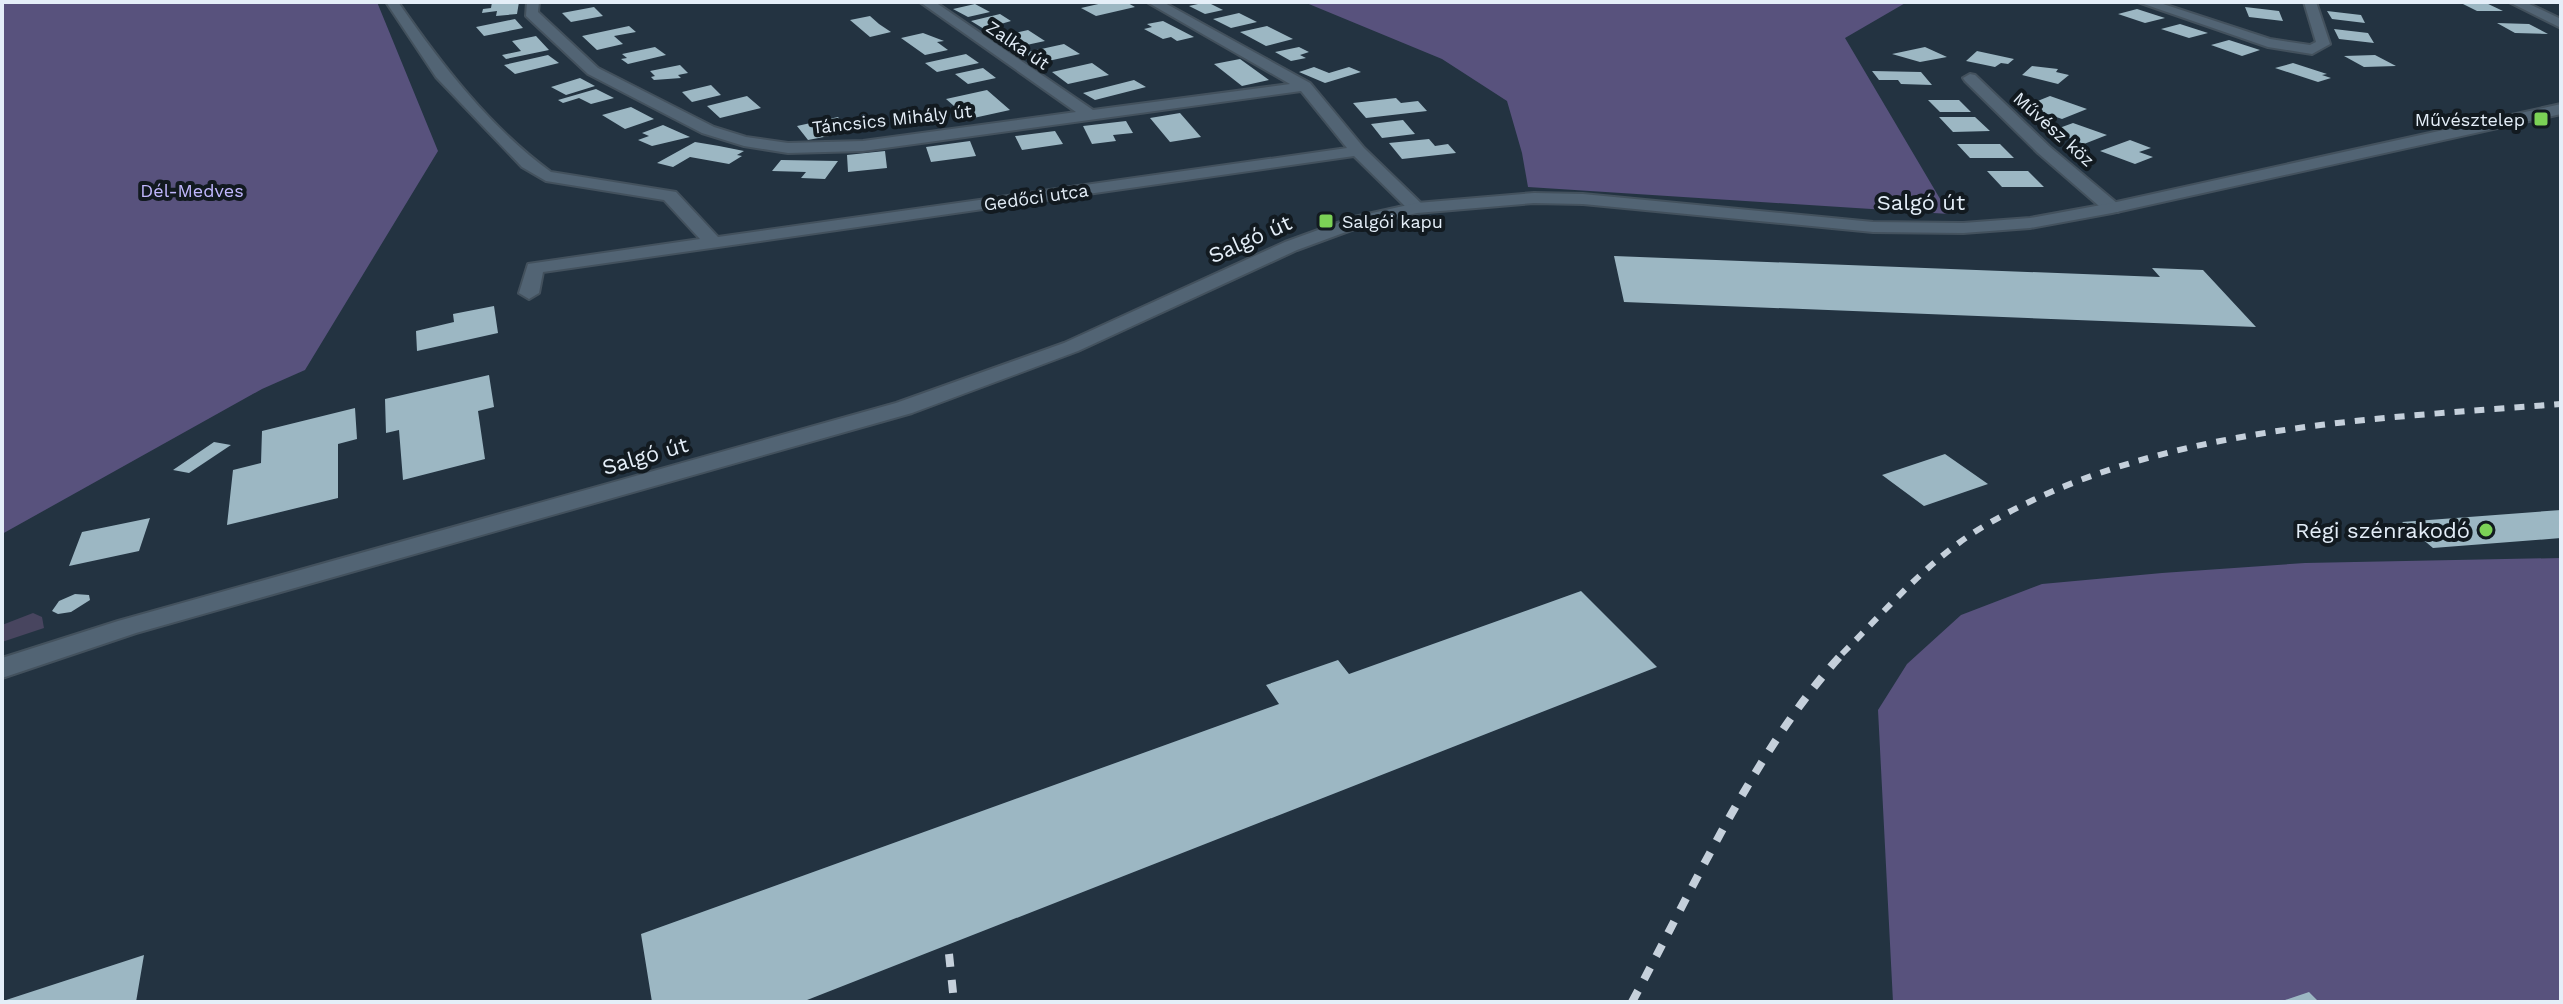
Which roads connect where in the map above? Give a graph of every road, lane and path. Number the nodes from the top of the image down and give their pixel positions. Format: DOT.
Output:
graph roads {
  1 [pos="392,2"];
  2 [pos="533,2"];
  3 [pos="926,2"];
  4 [pos="1153,2"];
  5 [pos="2144,2"];
  6 [pos="2310,2"];
  7 [pos="2515,2"];
  8 [pos="2561,24"];
  9 [pos="1970,78"];
  10 [pos="1305,86"];
  11 [pos="2561,109"];
  12 [pos="1091,116"];
  13 [pos="1358,151"];
  14 [pos="1417,208"];
  15 [pos="2112,208"];
  16 [pos="713,242"];
  17 [pos="529,293"];
  18 [pos="2,668"];
  1 -- 16 [label="street"];
  2 -- 12 [label="street, Táncsics Mihály út"];
  3 -- 12 [label="street, Zalka út"];
  4 -- 10 [label="street"];
  5 -- 6 [label="street"];
  7 -- 8 [label="street"];
  9 -- 15 [label="street, Művész köz"];
  10 -- 12 [label="street, Táncsics Mihály út"];
  10 -- 13 [label="street"];
  11 -- 15 [label="street, Salgó út"];
  13 -- 14 [label="street"];
  13 -- 16 [label="street, Gedőci utca"];
  14 -- 15 [label="street, Salgó út"];
  14 -- 18 [label="street, Salgó út"];
  16 -- 17 [label="street, Gedőci utca"];
}
